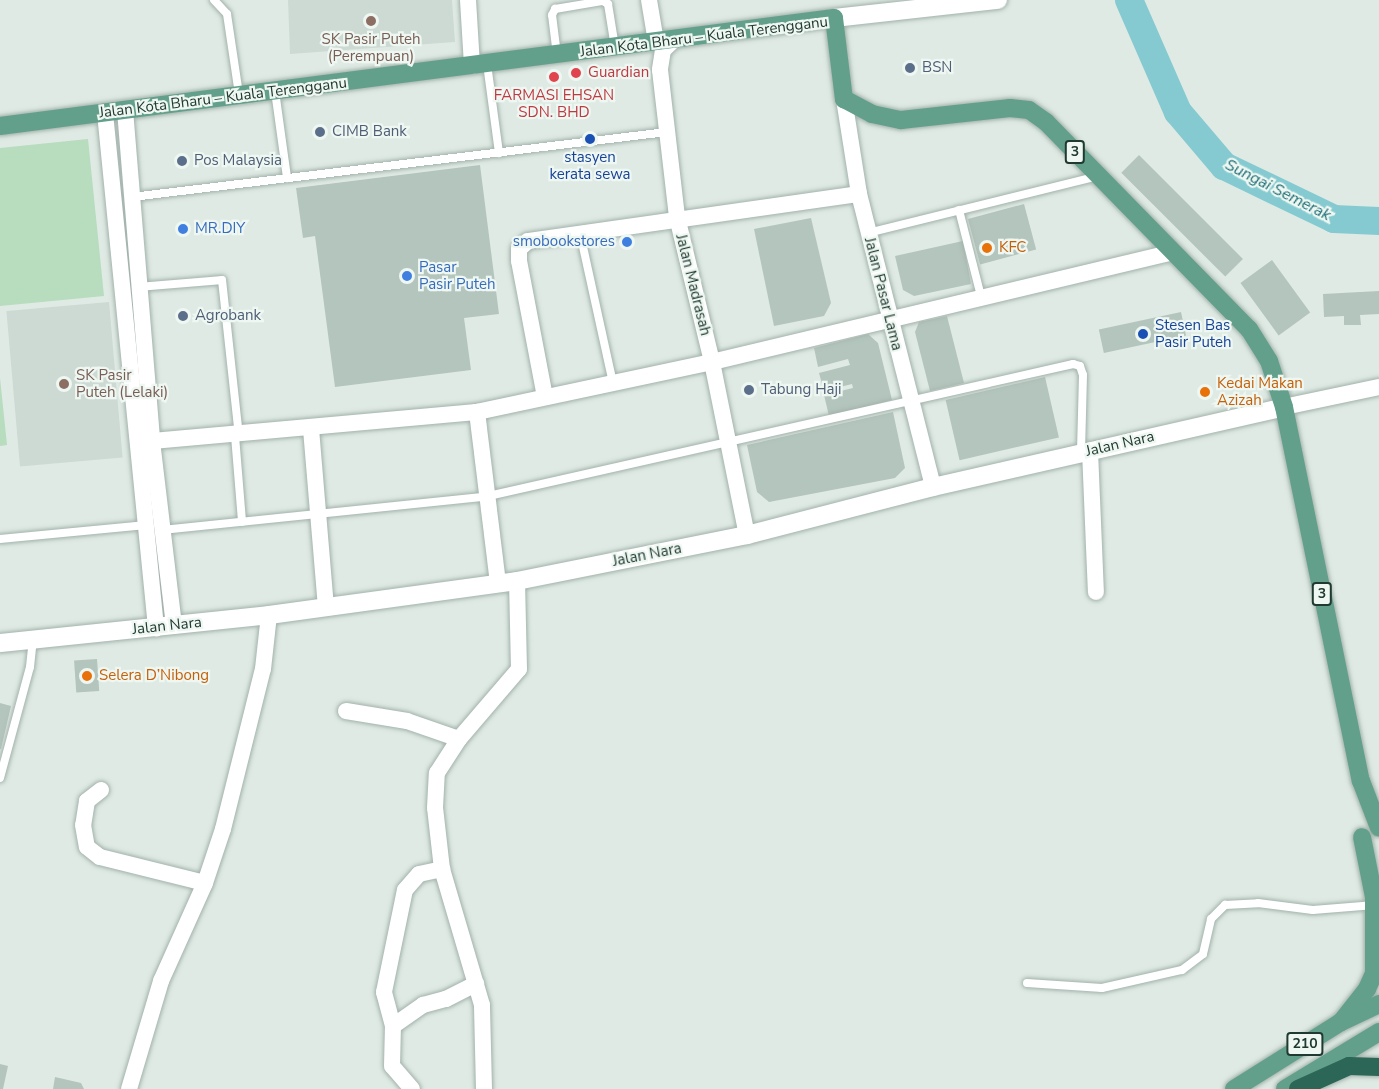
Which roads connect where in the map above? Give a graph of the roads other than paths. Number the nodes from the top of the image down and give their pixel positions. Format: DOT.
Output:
graph roads {
  1 [pos="214,0"];
  2 [pos="468,0"];
  3 [pos="650,0"];
  4 [pos="998,0"];
  5 [pos="834,18"];
  6 [pos="675,39"];
  7 [pos="656,42"];
  8 [pos="615,47"];
  9 [pos="557,55"];
  10 [pos="480,65"];
  11 [pos="275,91"];
  12 [pos="239,94"];
  13 [pos="844,99"];
  14 [pos="125,110"];
  15 [pos="105,113"];
  16 [pos="0,126"];
  17 [pos="667,132"];
  18 [pos="499,153"];
  19 [pos="1099,176"];
  20 [pos="287,178"];
  21 [pos="859,194"];
  22 [pos="132,197"];
  23 [pos="959,210"];
  24 [pos="677,217"];
  25 [pos="580,233"];
  26 [pos="868,233"];
  27 [pos="1172,252"];
  28 [pos="138,287"];
  29 [pos="981,296"];
  30 [pos="888,317"];
  31 [pos="712,362"];
  32 [pos="614,384"];
  33 [pos="1379,387"];
  34 [pos="545,397"];
  35 [pos="910,402"];
  36 [pos="1284,407"];
  37 [pos="477,412"];
  38 [pos="311,429"];
  39 [pos="237,436"];
  40 [pos="152,441"];
  41 [pos="728,443"];
  42 [pos="1085,452"];
  43 [pos="933,487"];
  44 [pos="484,497"];
  45 [pos="318,514"];
  46 [pos="242,522"];
  47 [pos="146,525"];
  48 [pos="162,530"];
  49 [pos="747,535"];
  50 [pos="0,539"];
  51 [pos="517,581"];
  52 [pos="498,584"];
  53 [pos="1096,592"];
  54 [pos="326,607"];
  55 [pos="269,615"];
  56 [pos="165,627"];
  57 [pos="33,640"];
  58 [pos="0,643"];
  59 [pos="346,711"];
  60 [pos="459,739"];
  61 [pos="0,778"];
  62 [pos="1361,781"];
  63 [pos="100,790"];
  64 [pos="1375,804"];
  65 [pos="1379,828"];
  66 [pos="442,869"];
  67 [pos="205,884"];
  68 [pos="1377,903"];
  69 [pos="1027,983"];
  70 [pos="476,984"];
  71 [pos="1379,1004"];
  72 [pos="1341,1022"];
  73 [pos="393,1026"];
  74 [pos="1379,1032"];
  75 [pos="1379,1067"];
  76 [pos="129,1089"];
  77 [pos="412,1089"];
  78 [pos="484,1089"];
  79 [pos="1234,1089"];
  80 [pos="1285,1089"];
  81 [pos="1298,1089"];
  1 -- 12 [label="lane"];
  2 -- 10 [label="street"];
  3 -- 7 [label="street"];
  4 -- 5 [label="main road"];
  5 -- 6 [label="main road, Jalan Kota Bharu – Kuala Terengganu"];
  5 -- 13 [label="main road, Jalan Kota Bharu – Kuala Terengganu"];
  6 -- 7 [label="main road, Jalan Kota Bharu – Kuala Terengganu"];
  6 -- 17 [label="street, Jalan Madrasah"];
  7 -- 8 [label="main road, Jalan Kota Bharu – Kuala Terengganu"];
  8 -- 9 [label="main road, Jalan Kota Bharu – Kuala Terengganu"];
  8 -- 9 [label="lane"];
  9 -- 10 [label="main road, Jalan Kota Bharu – Kuala Terengganu"];
  10 -- 11 [label="main road, Jalan Kota Bharu – Kuala Terengganu"];
  10 -- 18 [label="lane"];
  11 -- 12 [label="main road, Jalan Kota Bharu – Kuala Terengganu"];
  11 -- 20 [label="lane"];
  12 -- 14 [label="main road, Jalan Kota Bharu – Kuala Terengganu"];
  13 -- 19 [label="main road, 3"];
  13 -- 21 [label="street, Jalan Pasar Lama"];
  14 -- 15 [label="main road, Jalan Kota Bharu – Kuala Terengganu"];
  14 -- 22 [label="street"];
  15 -- 16 [label="main road, Jalan Kota Bharu – Kuala Terengganu"];
  15 -- 47 [label="street"];
  17 -- 18 [label="lane"];
  17 -- 24 [label="street, Jalan Madrasah"];
  18 -- 20 [label="lane"];
  19 -- 23 [label="lane"];
  19 -- 27 [label="main road, 3"];
  20 -- 22 [label="lane"];
  21 -- 24 [label="street"];
  21 -- 26 [label="street, Jalan Pasar Lama"];
  22 -- 28 [label="street"];
  23 -- 26 [label="lane"];
  23 -- 29 [label="lane"];
  24 -- 25 [label="street"];
  24 -- 31 [label="street, Jalan Madrasah"];
  25 -- 32 [label="lane"];
  25 -- 34 [label="street"];
  26 -- 30 [label="street, Jalan Pasar Lama"];
  27 -- 29 [label="street"];
  27 -- 36 [label="main road, 3"];
  28 -- 39 [label="lane"];
  28 -- 40 [label="street"];
  29 -- 30 [label="street"];
  30 -- 31 [label="street"];
  30 -- 35 [label="street, Jalan Pasar Lama"];
  31 -- 32 [label="street"];
  31 -- 41 [label="street, Jalan Madrasah"];
  32 -- 34 [label="street"];
  33 -- 36 [label="street"];
  34 -- 37 [label="street"];
  35 -- 41 [label="lane"];
  35 -- 42 [label="lane"];
  35 -- 43 [label="street, Jalan Pasar Lama"];
  36 -- 42 [label="main road, Jalan Nara"];
  36 -- 62 [label="main road, 3"];
  37 -- 38 [label="street"];
  37 -- 44 [label="street"];
  38 -- 39 [label="street"];
  38 -- 45 [label="street"];
  39 -- 40 [label="street"];
  39 -- 46 [label="lane"];
  40 -- 48 [label="street"];
  41 -- 44 [label="lane"];
  41 -- 49 [label="street, Jalan Madrasah"];
  42 -- 43 [label="main road, Jalan Nara"];
  42 -- 53 [label="street"];
  43 -- 49 [label="main road, Jalan Nara"];
  44 -- 45 [label="lane"];
  44 -- 52 [label="street"];
  45 -- 46 [label="lane"];
  45 -- 54 [label="street"];
  46 -- 48 [label="lane"];
  47 -- 50 [label="lane"];
  47 -- 56 [label="street"];
  48 -- 56 [label="street"];
  49 -- 51 [label="main road, Jalan Nara"];
  51 -- 52 [label="main road, Jalan Nara"];
  51 -- 60 [label="street"];
  52 -- 54 [label="main road, Jalan Nara"];
  54 -- 55 [label="main road, Jalan Nara"];
  55 -- 56 [label="main road, Jalan Nara"];
  55 -- 67 [label="street"];
  56 -- 57 [label="main road, Jalan Nara"];
  57 -- 58 [label="main road, Jalan Nara"];
  57 -- 61 [label="lane"];
  59 -- 60 [label="street"];
  60 -- 66 [label="street"];
  62 -- 64 [label="main road, 3"];
  62 -- 68 [label="main road, 3"];
  63 -- 67 [label="street"];
  64 -- 65 [label="main road, 3"];
  66 -- 70 [label="street"];
  66 -- 73 [label="street"];
  67 -- 76 [label="street"];
  68 -- 69 [label="lane"];
  68 -- 72 [label="main road"];
  70 -- 73 [label="street"];
  70 -- 78 [label="street"];
  71 -- 72 [label="main road, 210"];
  72 -- 79 [label="main road, 210"];
  73 -- 77 [label="street"];
  74 -- 80 [label="main road, 210"];
  75 -- 81 [label="highway"];
}
